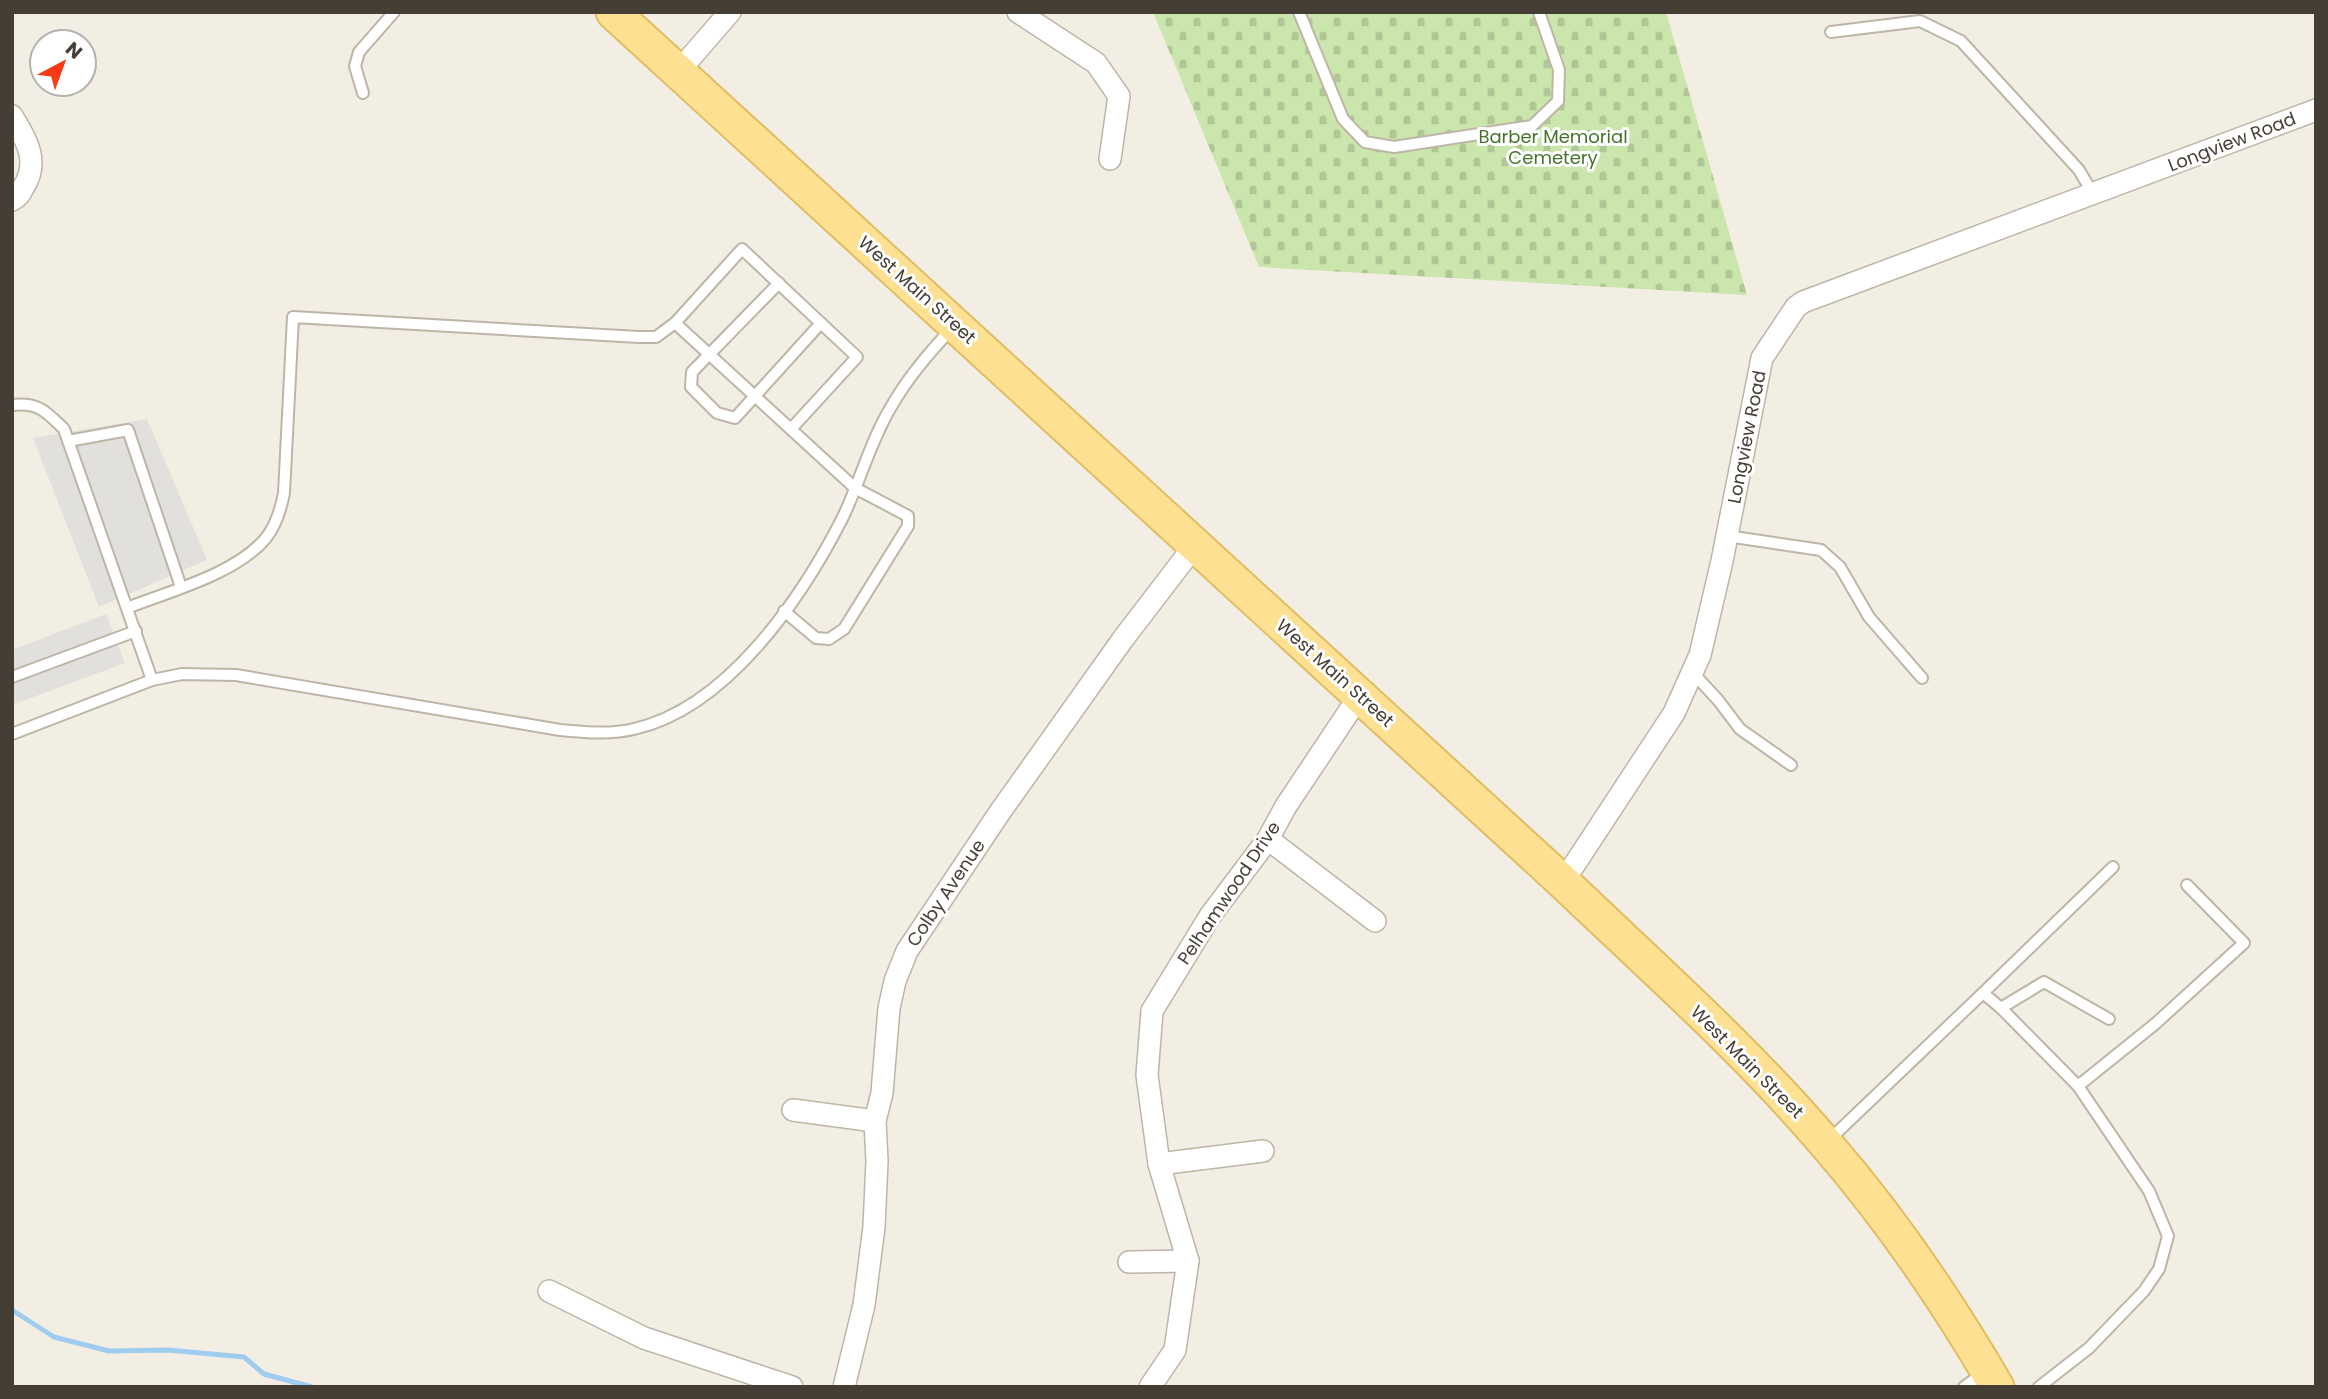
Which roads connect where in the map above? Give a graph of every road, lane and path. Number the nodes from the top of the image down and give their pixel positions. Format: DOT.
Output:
graph roads {
  1 [pos="394,12"];
  2 [pos="613,12"];
  3 [pos="730,12"];
  4 [pos="1018,12"];
  5 [pos="1299,12"];
  6 [pos="1539,12"];
  7 [pos="1831,33"];
  8 [pos="678,72"];
  9 [pos="363,93"];
  10 [pos="2316,110"];
  11 [pos="12,116"];
  12 [pos="1110,159"];
  13 [pos="2093,194"];
  14 [pos="12,200"];
  15 [pos="779,284"];
  16 [pos="675,323"];
  17 [pos="821,323"];
  18 [pos="954,325"];
  19 [pos="709,355"];
  20 [pos="754,396"];
  21 [pos="12,405"];
  22 [pos="791,429"];
  23 [pos="68,441"];
  24 [pos="855,488"];
  25 [pos="1727,536"];
  26 [pos="1195,545"];
  27 [pos="181,587"];
  28 [pos="127,608"];
  29 [pos="785,611"];
  30 [pos="136,631"];
  31 [pos="1693,673"];
  32 [pos="12,677"];
  33 [pos="1922,678"];
  34 [pos="152,680"];
  35 [pos="1360,695"];
  36 [pos="12,734"];
  37 [pos="1791,765"];
  38 [pos="1268,839"];
  39 [pos="2113,867"];
  40 [pos="1563,882"];
  41 [pos="2187,885"];
  42 [pos="1375,921"];
  43 [pos="1983,993"];
  44 [pos="2001,1008"];
  45 [pos="2109,1019"];
  46 [pos="2078,1086"];
  47 [pos="793,1110"];
  48 [pos="876,1121"];
  49 [pos="1826,1143"];
  50 [pos="1263,1151"];
  51 [pos="1159,1164"];
  52 [pos="1188,1261"];
  53 [pos="1129,1262"];
  54 [pos="549,1291"];
  55 [pos="1983,1381"];
  56 [pos="792,1387"];
  57 [pos="844,1387"];
  58 [pos="1150,1387"];
  59 [pos="2039,1387"];
  1 -- 9 [label="lane"];
  2 -- 8 [label="main road, West Main Street"];
  3 -- 8 [label="street"];
  4 -- 12 [label="street"];
  5 -- 6 [label="lane"];
  7 -- 13 [label="lane"];
  8 -- 18 [label="main road, West Main Street"];
  10 -- 13 [label="street, Longview Road"];
  11 -- 14 [label="street"];
  13 -- 25 [label="street, Longview Road"];
  15 -- 16 [label="lane"];
  15 -- 17 [label="lane"];
  15 -- 19 [label="lane"];
  16 -- 19 [label="lane"];
  16 -- 27 [label="lane"];
  17 -- 20 [label="lane"];
  17 -- 22 [label="lane"];
  18 -- 24 [label="lane"];
  18 -- 26 [label="main road, West Main Street"];
  19 -- 20 [label="lane"];
  19 -- 20 [label="lane"];
  20 -- 22 [label="lane"];
  21 -- 23 [label="lane"];
  22 -- 24 [label="lane"];
  23 -- 27 [label="lane"];
  23 -- 28 [label="lane"];
  24 -- 29 [label="lane"];
  24 -- 29 [label="lane"];
  25 -- 31 [label="street, Longview Road"];
  25 -- 33 [label="lane"];
  26 -- 35 [label="main road, West Main Street"];
  26 -- 48 [label="street, Colby Avenue"];
  27 -- 28 [label="lane"];
  28 -- 30 [label="lane"];
  29 -- 34 [label="lane"];
  30 -- 32 [label="lane"];
  30 -- 34 [label="lane"];
  31 -- 37 [label="lane"];
  31 -- 40 [label="street, Longview Road"];
  34 -- 36 [label="lane"];
  35 -- 38 [label="street, Pelhamwood Drive"];
  35 -- 40 [label="main road, West Main Street"];
  38 -- 42 [label="street"];
  38 -- 51 [label="street, Pelhamwood Drive"];
  39 -- 43 [label="lane"];
  40 -- 49 [label="main road, West Main Street"];
  41 -- 46 [label="lane"];
  43 -- 44 [label="lane"];
  43 -- 49 [label="lane"];
  44 -- 45 [label="lane"];
  44 -- 46 [label="lane"];
  46 -- 59 [label="lane"];
  47 -- 48 [label="street"];
  48 -- 57 [label="street, Colby Avenue"];
  49 -- 55 [label="main road, West Main Street"];
  50 -- 51 [label="street"];
  51 -- 52 [label="street, Pelhamwood Drive"];
  52 -- 53 [label="street"];
  52 -- 58 [label="street, Pelhamwood Drive"];
  54 -- 56 [label="street"];
}
